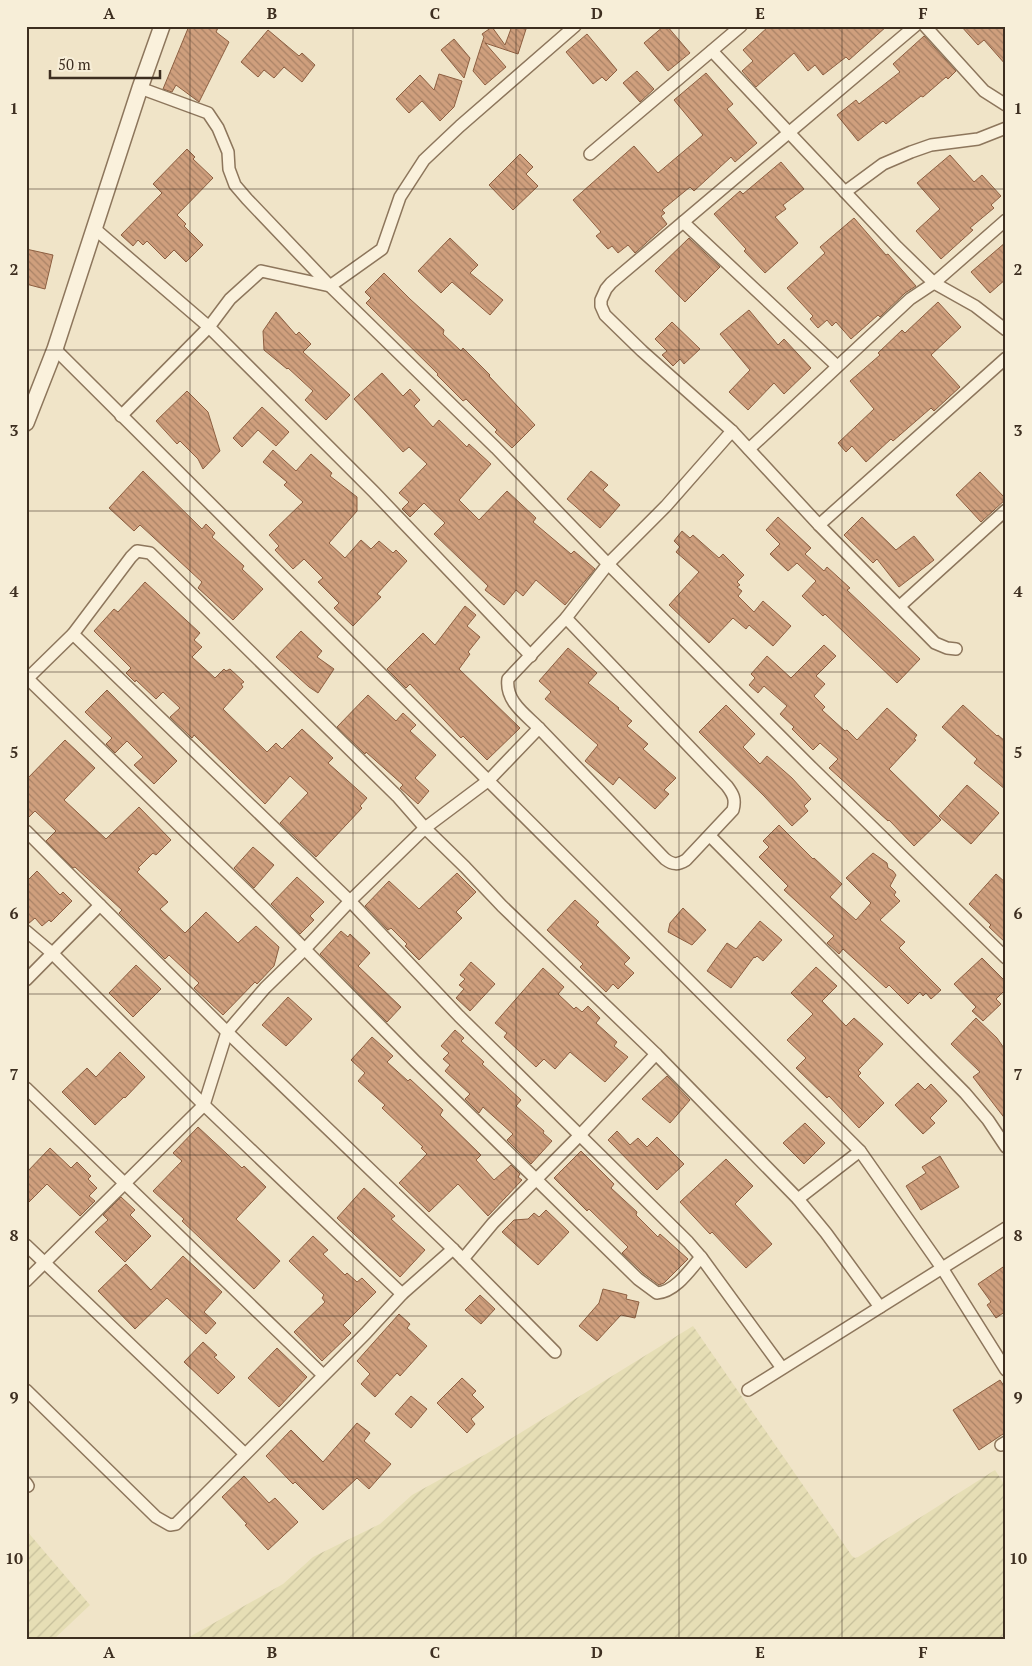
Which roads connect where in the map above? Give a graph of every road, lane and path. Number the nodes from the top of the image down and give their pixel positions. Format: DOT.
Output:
graph roads {
  1 [pos="162,26"];
  2 [pos="575,26"];
  3 [pos="741,26"];
  4 [pos="915,26"];
  5 [pos="925,26"];
  6 [pos="712,51"];
  7 [pos="140,88"];
  8 [pos="1006,105"];
  9 [pos="1006,128"];
  10 [pos="788,132"];
  11 [pos="590,154"];
  12 [pos="845,192"];
  13 [pos="1006,220"];
  14 [pos="683,222"];
  15 [pos="95,229"];
  16 [pos="934,283"];
  17 [pos="330,286"];
  18 [pos="209,326"];
  19 [pos="1006,330"];
  20 [pos="55,349"];
  21 [pos="1006,358"];
  22 [pos="837,366"];
  23 [pos="121,416"];
  24 [pos="26,423"];
  25 [pos="732,431"];
  26 [pos="749,449"];
  27 [pos="1006,510"];
  28 [pos="819,525"];
  29 [pos="608,564"];
  30 [pos="900,606"];
  31 [pos="566,618"];
  32 [pos="73,634"];
  33 [pos="956,649"];
  34 [pos="531,656"];
  35 [pos="27,678"];
  36 [pos="539,728"];
  37 [pos="489,780"];
  38 [pos="425,828"];
  39 [pos="26,831"];
  40 [pos="710,836"];
  41 [pos="350,901"];
  42 [pos="100,905"];
  43 [pos="26,930"];
  44 [pos="304,950"];
  45 [pos="52,953"];
  46 [pos="1006,958"];
  47 [pos="26,980"];
  48 [pos="227,1032"];
  49 [pos="656,1054"];
  50 [pos="26,1088"];
  51 [pos="204,1105"];
  52 [pos="580,1135"];
  53 [pos="1006,1147"];
  54 [pos="860,1151"];
  55 [pos="535,1179"];
  56 [pos="125,1183"];
  57 [pos="798,1199"];
  58 [pos="1006,1228"];
  59 [pos="26,1245"];
  60 [pos="453,1249"];
  61 [pos="701,1257"];
  62 [pos="463,1259"];
  63 [pos="44,1263"];
  64 [pos="942,1268"];
  65 [pos="26,1281"];
  66 [pos="402,1294"];
  67 [pos="880,1307"];
  68 [pos="555,1352"];
  69 [pos="782,1368"];
  70 [pos="1006,1370"];
  71 [pos="323,1375"];
  72 [pos="26,1390"];
  73 [pos="748,1390"];
  74 [pos="245,1454"];
  1 -- 7 [label="street"];
  2 -- 17 [label="street"];
  3 -- 6 [label="street"];
  4 -- 10 [label="street"];
  5 -- 8 [label="street"];
  6 -- 10 [label="street"];
  6 -- 11 [label="street"];
  7 -- 15 [label="street"];
  7 -- 17 [label="street"];
  9 -- 12 [label="street"];
  10 -- 12 [label="street"];
  10 -- 14 [label="street"];
  12 -- 16 [label="street"];
  13 -- 16 [label="street"];
  14 -- 22 [label="street"];
  14 -- 25 [label="street"];
  15 -- 18 [label="street"];
  15 -- 20 [label="street"];
  16 -- 19 [label="street"];
  16 -- 22 [label="street"];
  17 -- 18 [label="street"];
  17 -- 29 [label="street"];
  18 -- 23 [label="street"];
  18 -- 34 [label="street"];
  20 -- 23 [label="street"];
  20 -- 24 [label="street"];
  21 -- 28 [label="street"];
  22 -- 26 [label="street"];
  23 -- 37 [label="street"];
  25 -- 26 [label="street"];
  25 -- 29 [label="street"];
  26 -- 28 [label="street"];
  27 -- 30 [label="street"];
  28 -- 30 [label="street"];
  29 -- 31 [label="street"];
  29 -- 46 [label="street"];
  30 -- 33 [label="street"];
  31 -- 34 [label="street"];
  31 -- 40 [label="street"];
  32 -- 35 [label="street"];
  32 -- 38 [label="street"];
  32 -- 41 [label="street"];
  34 -- 36 [label="street"];
  35 -- 44 [label="street"];
  36 -- 37 [label="street"];
  36 -- 40 [label="street"];
  37 -- 38 [label="street"];
  37 -- 54 [label="street"];
  38 -- 41 [label="street"];
  38 -- 49 [label="street"];
  39 -- 42 [label="street"];
  40 -- 53 [label="street"];
  41 -- 44 [label="street"];
  41 -- 52 [label="street"];
  42 -- 45 [label="street"];
  42 -- 48 [label="street"];
  43 -- 45 [label="street"];
  44 -- 48 [label="street"];
  44 -- 55 [label="street"];
  45 -- 47 [label="street"];
  45 -- 51 [label="street"];
  48 -- 51 [label="street"];
  48 -- 60 [label="street"];
  49 -- 52 [label="street"];
  49 -- 57 [label="street"];
  50 -- 56 [label="street"];
  51 -- 56 [label="street"];
  51 -- 66 [label="street"];
  52 -- 55 [label="street"];
  52 -- 61 [label="street"];
  54 -- 57 [label="street"];
  54 -- 64 [label="street"];
  55 -- 61 [label="street"];
  55 -- 62 [label="street"];
  56 -- 63 [label="street"];
  56 -- 71 [label="street"];
  57 -- 67 [label="street"];
  58 -- 64 [label="street"];
  59 -- 63 [label="street"];
  60 -- 62 [label="street"];
  60 -- 66 [label="street"];
  61 -- 69 [label="street"];
  62 -- 68 [label="street"];
  63 -- 65 [label="street"];
  63 -- 74 [label="street"];
  64 -- 67 [label="street"];
  64 -- 70 [label="street"];
  66 -- 71 [label="street"];
  67 -- 69 [label="street"];
  69 -- 73 [label="street"];
  71 -- 74 [label="street"];
  72 -- 74 [label="street"];
}
